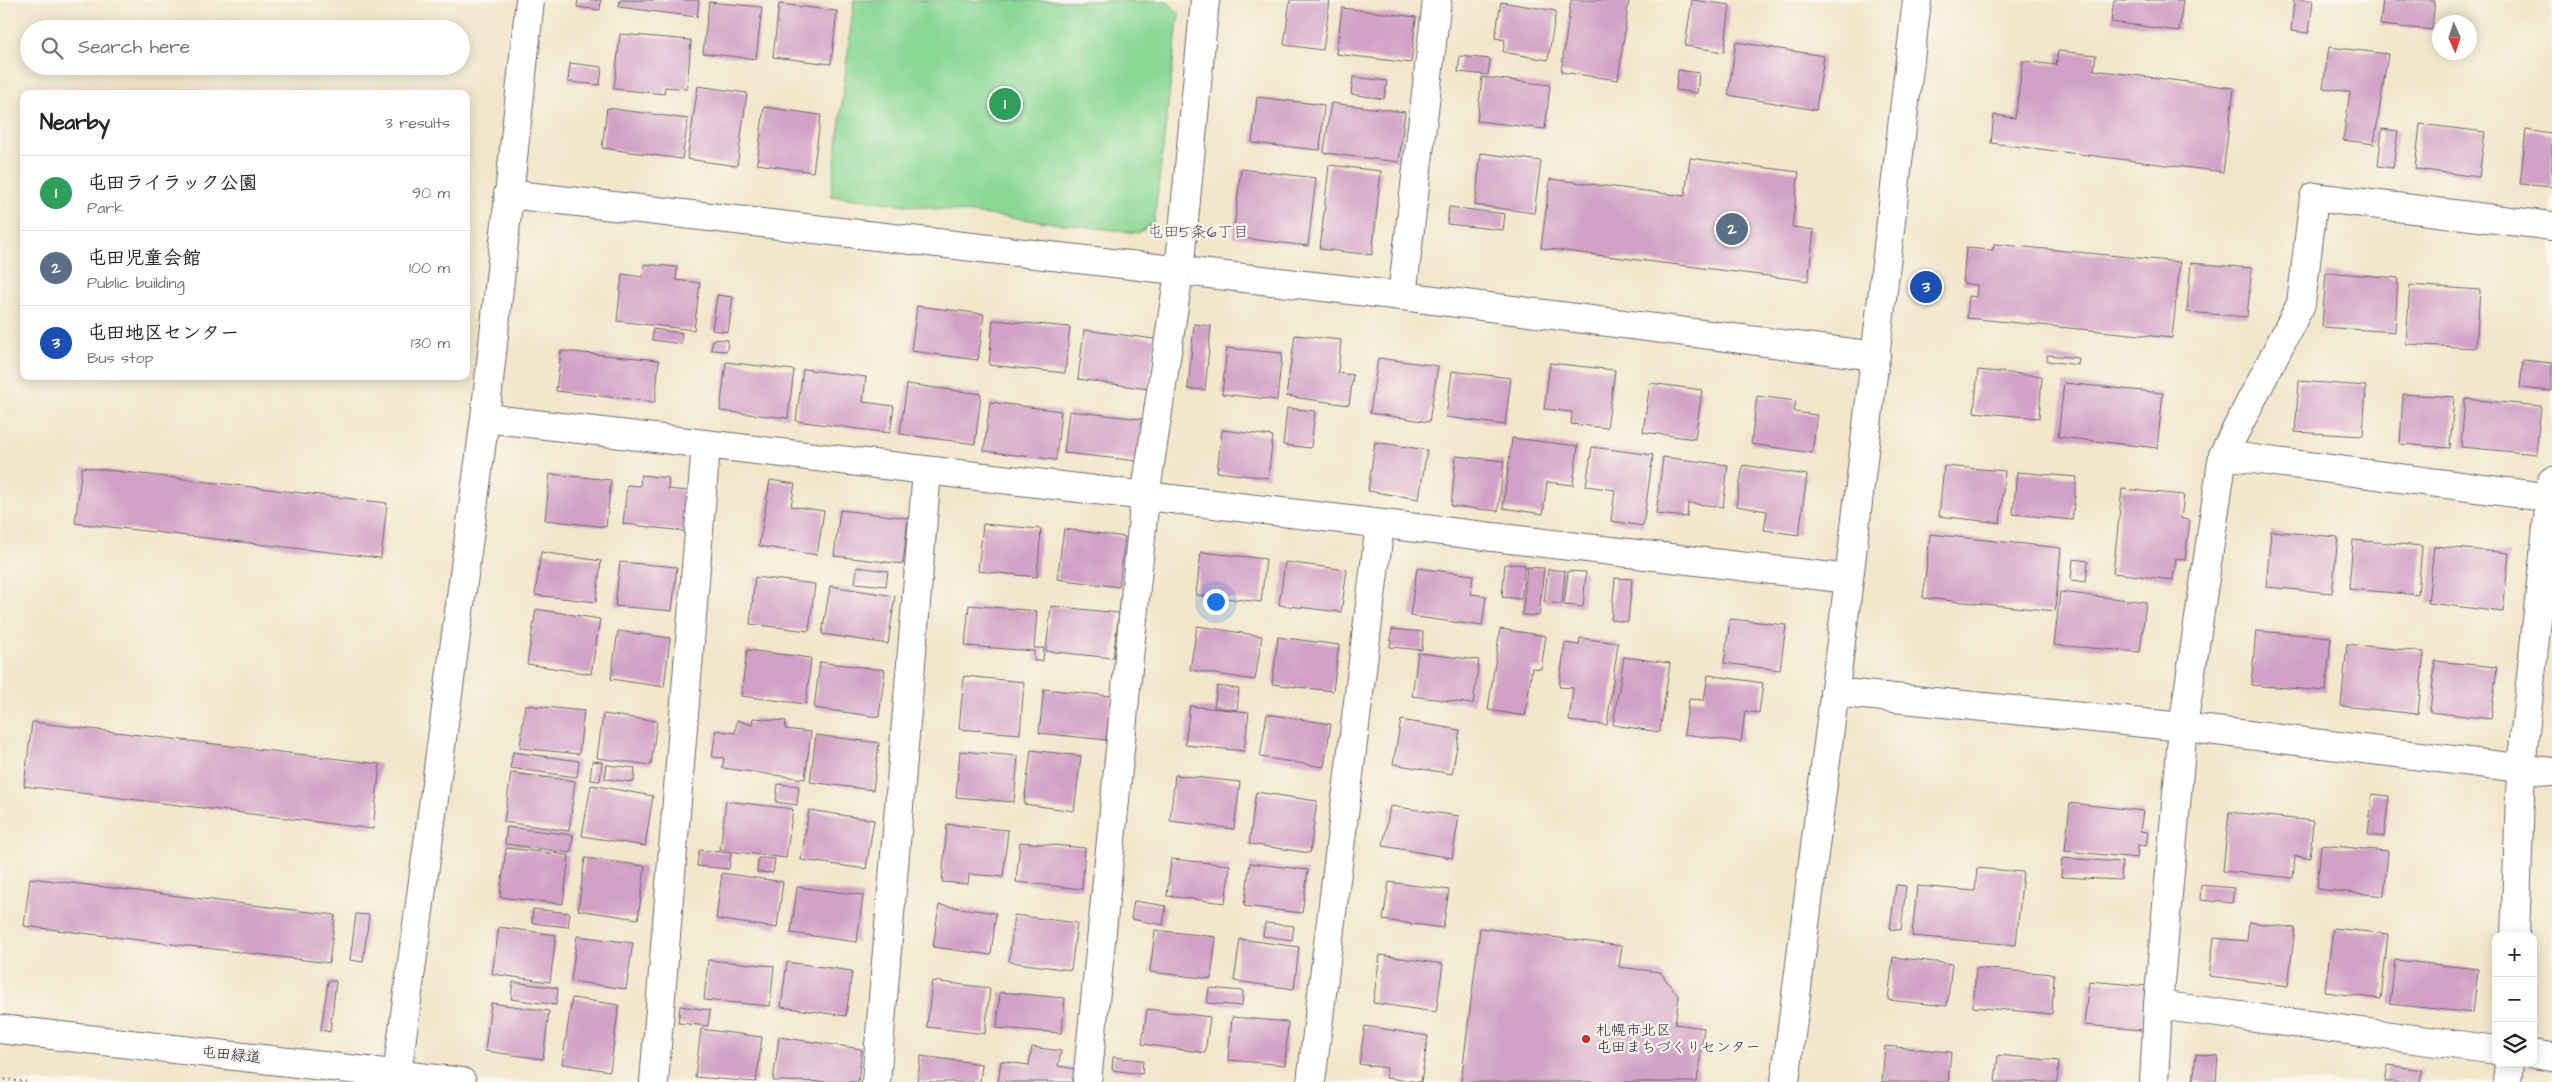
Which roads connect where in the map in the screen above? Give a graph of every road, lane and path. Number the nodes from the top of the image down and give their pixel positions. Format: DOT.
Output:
graph roads {
  1 [pos="530,0"];
  2 [pos="1205,0"];
  3 [pos="1437,0"];
  4 [pos="1917,0"];
  5 [pos="508,194"];
  6 [pos="2552,226"];
  7 [pos="1179,272"];
  8 [pos="1402,296"];
  9 [pos="1876,356"];
  10 [pos="485,418"];
  11 [pos="706,445"];
  12 [pos="2223,455"];
  13 [pos="927,471"];
  14 [pos="2551,492"];
  15 [pos="1146,497"];
  16 [pos="1380,524"];
  17 [pos="1849,579"];
  18 [pos="1834,692"];
  19 [pos="2183,727"];
  20 [pos="2521,768"];
  21 [pos="2552,772"];
  22 [pos="2515,932"];
  23 [pos="2158,1005"];
  24 [pos="0,1029"];
  25 [pos="2492,1049"];
  26 [pos="2537,1055"];
  27 [pos="2552,1057"];
  28 [pos="2509,1067"];
  29 [pos="0,1078"];
  30 [pos="396,1078"];
  31 [pos="28,1082"];
  32 [pos="462,1082"];
  33 [pos="654,1082"];
  34 [pos="876,1082"];
  35 [pos="1087,1082"];
  36 [pos="1311,1082"];
  37 [pos="1785,1082"];
  38 [pos="2154,1082"];
  39 [pos="2507,1082"];
  1 -- 5 [label="street"];
  2 -- 7 [label="street"];
  3 -- 8 [label="street"];
  4 -- 9 [label="street"];
  5 -- 7 [label="street"];
  5 -- 10 [label="street"];
  6 -- 12 [label="street"];
  7 -- 8 [label="street"];
  7 -- 15 [label="street"];
  8 -- 9 [label="street"];
  9 -- 17 [label="street"];
  10 -- 11 [label="street"];
  10 -- 30 [label="street"];
  11 -- 13 [label="street"];
  11 -- 33 [label="street"];
  12 -- 14 [label="street"];
  12 -- 19 [label="street"];
  13 -- 15 [label="street"];
  13 -- 34 [label="street"];
  14 -- 20 [label="street"];
  15 -- 16 [label="street"];
  15 -- 35 [label="street"];
  16 -- 17 [label="street"];
  16 -- 36 [label="street"];
  17 -- 18 [label="street"];
  18 -- 19 [label="street"];
  18 -- 37 [label="street"];
  19 -- 20 [label="street"];
  19 -- 23 [label="street"];
  20 -- 21 [label="street"];
  20 -- 22 [label="street"];
  23 -- 25 [label="street"];
  23 -- 38 [label="street"];
  24 -- 30 [label="street, 屯田緑道"];
  26 -- 27 [label="street"];
  28 -- 39 [label="street"];
  29 -- 31 [label="path"];
  30 -- 32 [label="street, 屯田緑道"];
}
